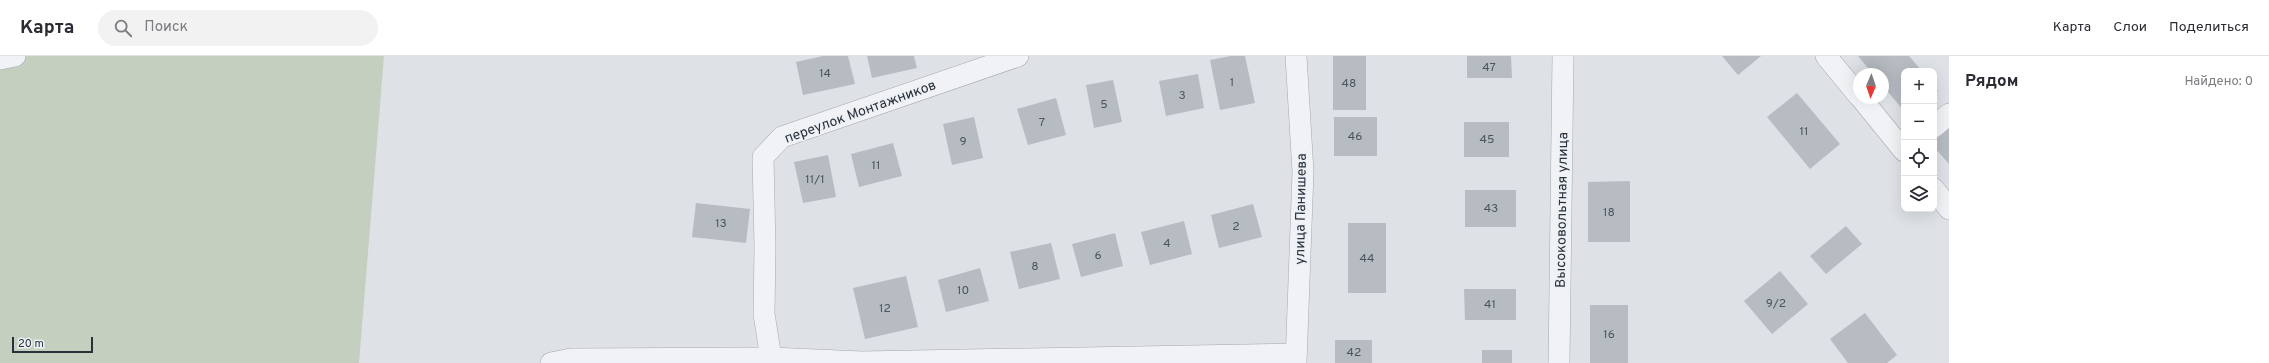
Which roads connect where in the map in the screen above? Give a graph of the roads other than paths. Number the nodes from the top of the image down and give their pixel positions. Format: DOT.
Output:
graph roads {
  1 [pos="15,56"];
  2 [pos="1018,56"];
  3 [pos="1296,56"];
  4 [pos="1563,56"];
  5 [pos="1826,56"];
  6 [pos="0,59"];
  7 [pos="1853,89"];
  8 [pos="1866,104"];
  9 [pos="1949,114"];
  10 [pos="1937,124"];
  11 [pos="1901,147"];
  12 [pos="1937,193"];
  13 [pos="1949,209"];
  14 [pos="771,358"];
  15 [pos="1296,358"];
  16 [pos="551,363"];
  17 [pos="1559,363"];
  1 -- 6 [label="street"];
  2 -- 14 [label="street, переулок Монтажников"];
  3 -- 15 [label="street, улица Панишева"];
  4 -- 17 [label="street, Высоковольтная улица"];
  5 -- 7 [label="street"];
  8 -- 11 [label="street"];
  9 -- 10 [label="street"];
  12 -- 13 [label="street"];
  14 -- 15 [label="street"];
  14 -- 16 [label="street"];
}
